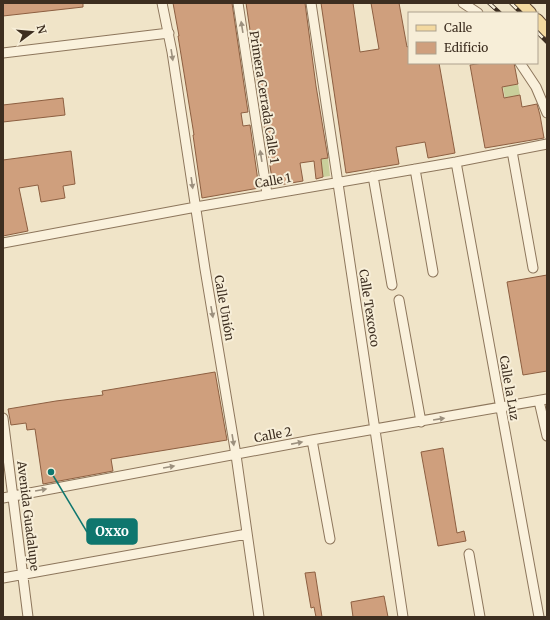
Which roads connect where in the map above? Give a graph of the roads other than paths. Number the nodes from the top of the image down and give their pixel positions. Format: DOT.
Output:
graph roads {
  1 [pos="162,3"];
  2 [pos="238,3"];
  3 [pos="311,3"];
  4 [pos="463,3"];
  5 [pos="520,3"];
  6 [pos="476,12"];
  7 [pos="529,12"];
  8 [pos="538,21"];
  9 [pos="547,31"];
  10 [pos="169,33"];
  11 [pos="3,53"];
  12 [pos="521,64"];
  13 [pos="547,113"];
  14 [pos="547,144"];
  15 [pos="512,151"];
  16 [pos="456,162"];
  17 [pos="415,169"];
  18 [pos="373,176"];
  19 [pos="337,183"];
  20 [pos="267,194"];
  21 [pos="196,207"];
  22 [pos="3,243"];
  23 [pos="533,268"];
  24 [pos="433,272"];
  25 [pos="392,285"];
  26 [pos="399,300"];
  27 [pos="543,400"];
  28 [pos="500,408"];
  29 [pos="3,418"];
  30 [pos="421,422"];
  31 [pos="376,429"];
  32 [pos="547,436"];
  33 [pos="312,440"];
  34 [pos="236,455"];
  35 [pos="14,496"];
  36 [pos="3,498"];
  37 [pos="247,534"];
  38 [pos="330,539"];
  39 [pos="469,554"];
  40 [pos="24,574"];
  41 [pos="3,578"];
  42 [pos="28,617"];
  43 [pos="259,617"];
  44 [pos="403,617"];
  45 [pos="480,617"];
  46 [pos="539,617"];
  1 -- 10 [label="street, Calle Unión"];
  20 -- 2 [label="street, Primera Cerrada Calle 1, one-way"];
  3 -- 19 [label="street, Calle Texcoco"];
  4 -- 6 [label="street"];
  5 -- 7 [label="main road"];
  8 -- 9 [label="main road"];
  10 -- 11 [label="street"];
  10 -- 21 [label="street, Calle Unión, one-way"];
  12 -- 13 [label="street"];
  14 -- 15 [label="street, Calle 1"];
  15 -- 16 [label="street, Calle 1"];
  15 -- 23 [label="street"];
  16 -- 17 [label="street, Calle 1"];
  16 -- 28 [label="street, Calle la Luz"];
  17 -- 18 [label="street, Calle 1"];
  17 -- 24 [label="street"];
  18 -- 19 [label="street, Calle 1"];
  18 -- 25 [label="street"];
  19 -- 20 [label="street, Calle 1"];
  19 -- 31 [label="street, Calle Texcoco"];
  20 -- 21 [label="street, Calle 1"];
  21 -- 22 [label="street, Calle 1"];
  21 -- 34 [label="street, Calle Unión, one-way"];
  26 -- 30 [label="street"];
  27 -- 28 [label="street, Calle 2"];
  27 -- 32 [label="street"];
  30 -- 28 [label="street, Calle 2, one-way"];
  28 -- 46 [label="street, Calle la Luz"];
  29 -- 35 [label="street, Avenida Guadalupe"];
  30 -- 31 [label="street, Calle 2"];
  31 -- 33 [label="street, Calle 2"];
  31 -- 44 [label="street, Calle Texcoco"];
  34 -- 33 [label="street, Calle 2, one-way"];
  33 -- 38 [label="street"];
  35 -- 34 [label="street, Calle 2, one-way"];
  34 -- 37 [label="street, Calle Unión"];
  35 -- 36 [label="street, Calle 2"];
  35 -- 40 [label="street, Avenida Guadalupe"];
  37 -- 40 [label="street"];
  37 -- 43 [label="street, Calle Unión"];
  39 -- 45 [label="street"];
  40 -- 41 [label="street"];
  40 -- 42 [label="street, Avenida Guadalupe"];
}
